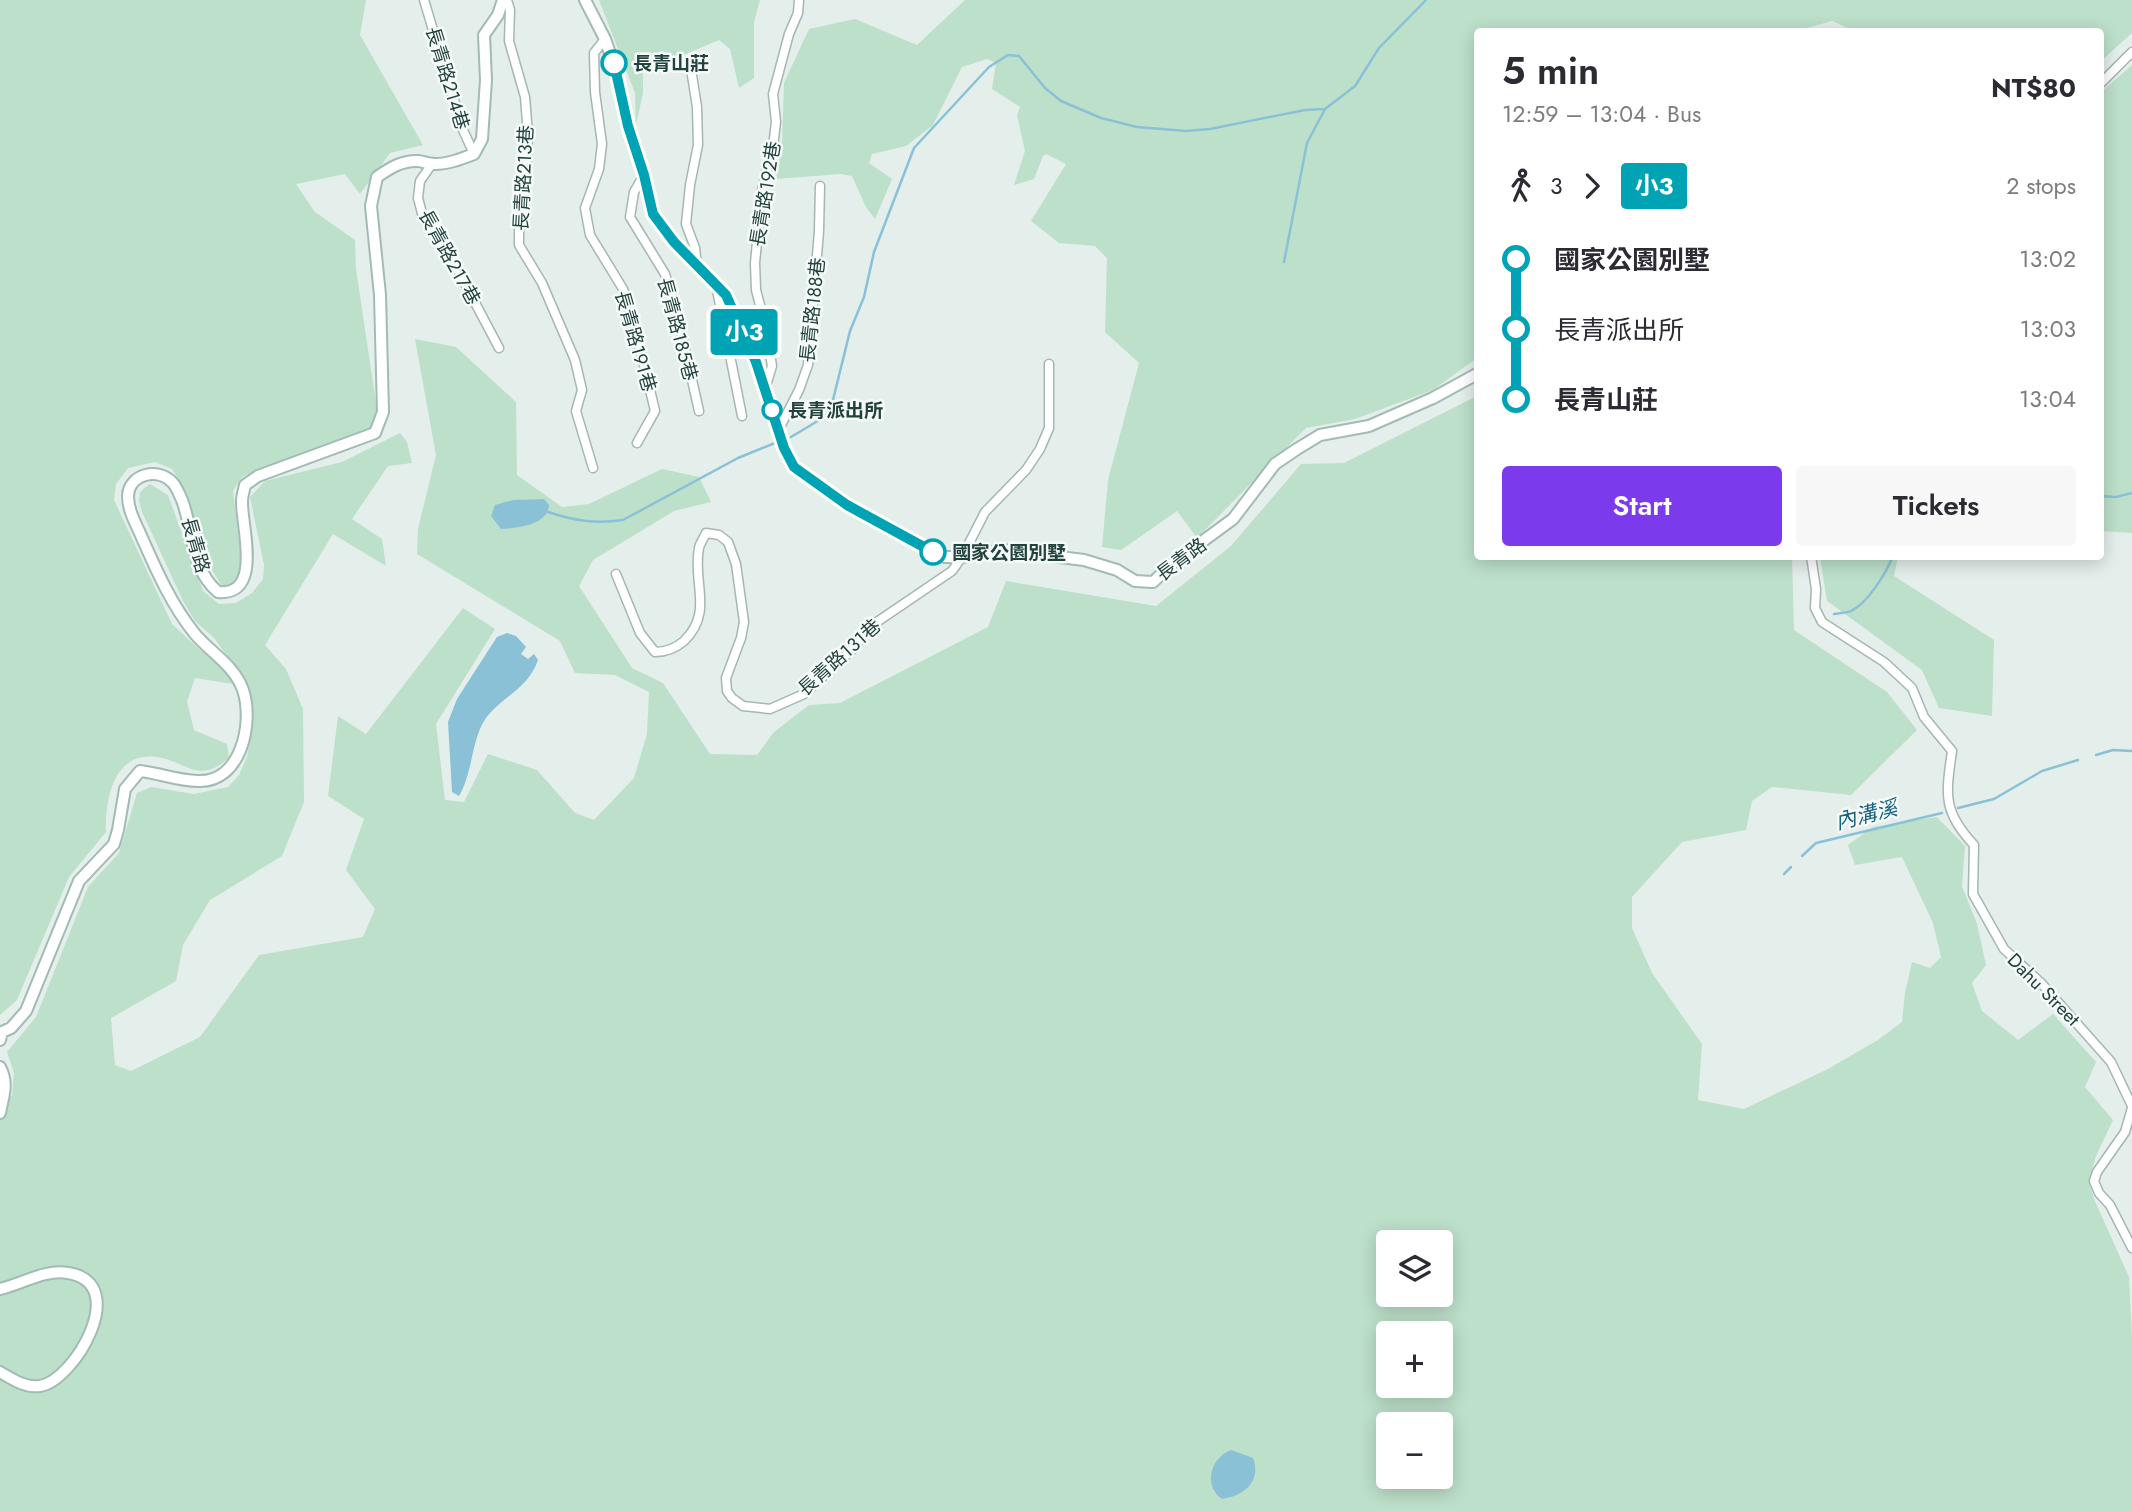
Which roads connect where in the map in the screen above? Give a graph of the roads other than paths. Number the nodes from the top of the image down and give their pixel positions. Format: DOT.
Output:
graph roads {
  1 [pos="424,0"];
  2 [pos="505,0"];
  3 [pos="586,0"];
  4 [pos="799,0"];
  5 [pos="605,39"];
  6 [pos="2132,52"];
  7 [pos="690,63"];
  8 [pos="2104,79"];
  9 [pos="474,154"];
  10 [pos="432,164"];
  11 [pos="644,175"];
  12 [pos="820,186"];
  13 [pos="697,266"];
  14 [pos="716,285"];
  15 [pos="499,348"];
  16 [pos="1049,364"];
  17 [pos="1474,376"];
  18 [pos="765,389"];
  19 [pos="699,411"];
  20 [pos="742,416"];
  21 [pos="779,429"];
  22 [pos="637,443"];
  23 [pos="593,468"];
  24 [pos="962,557"];
  25 [pos="1811,560"];
  26 [pos="616,574"];
  27 [pos="0,1040"];
  28 [pos="0,1067"];
  29 [pos="2132,1107"];
  30 [pos="0,1113"];
  31 [pos="2132,1248"];
  32 [pos="0,1289"];
  33 [pos="0,1372"];
  1 -- 9 [label="street, 長青路214巷"];
  2 -- 9 [label="street"];
  2 -- 23 [label="street, 長青路213巷"];
  3 -- 5 [label="street, 長青路"];
  4 -- 18 [label="street, 長青路192巷"];
  5 -- 11 [label="street, 長青路"];
  5 -- 22 [label="street, 長青路191巷"];
  6 -- 8 [label="street"];
  7 -- 13 [label="street"];
  9 -- 10 [label="street, 長青路"];
  10 -- 15 [label="street, 長青路217巷"];
  10 -- 27 [label="street, 長青路"];
  11 -- 13 [label="street, 長青路"];
  11 -- 19 [label="street, 長青路185巷"];
  12 -- 21 [label="street, 長青路188巷"];
  13 -- 14 [label="street, 長青路"];
  14 -- 18 [label="street, 長青路"];
  14 -- 20 [label="street"];
  16 -- 24 [label="street, 長青路131巷"];
  17 -- 24 [label="street, 長青路"];
  18 -- 21 [label="street, 長青路"];
  21 -- 24 [label="street, 長青路"];
  24 -- 26 [label="street, 長青路131巷"];
  25 -- 29 [label="street, Dahu Street"];
  28 -- 30 [label="street"];
  29 -- 31 [label="street, Dahu Street"];
  32 -- 33 [label="street"];
}
